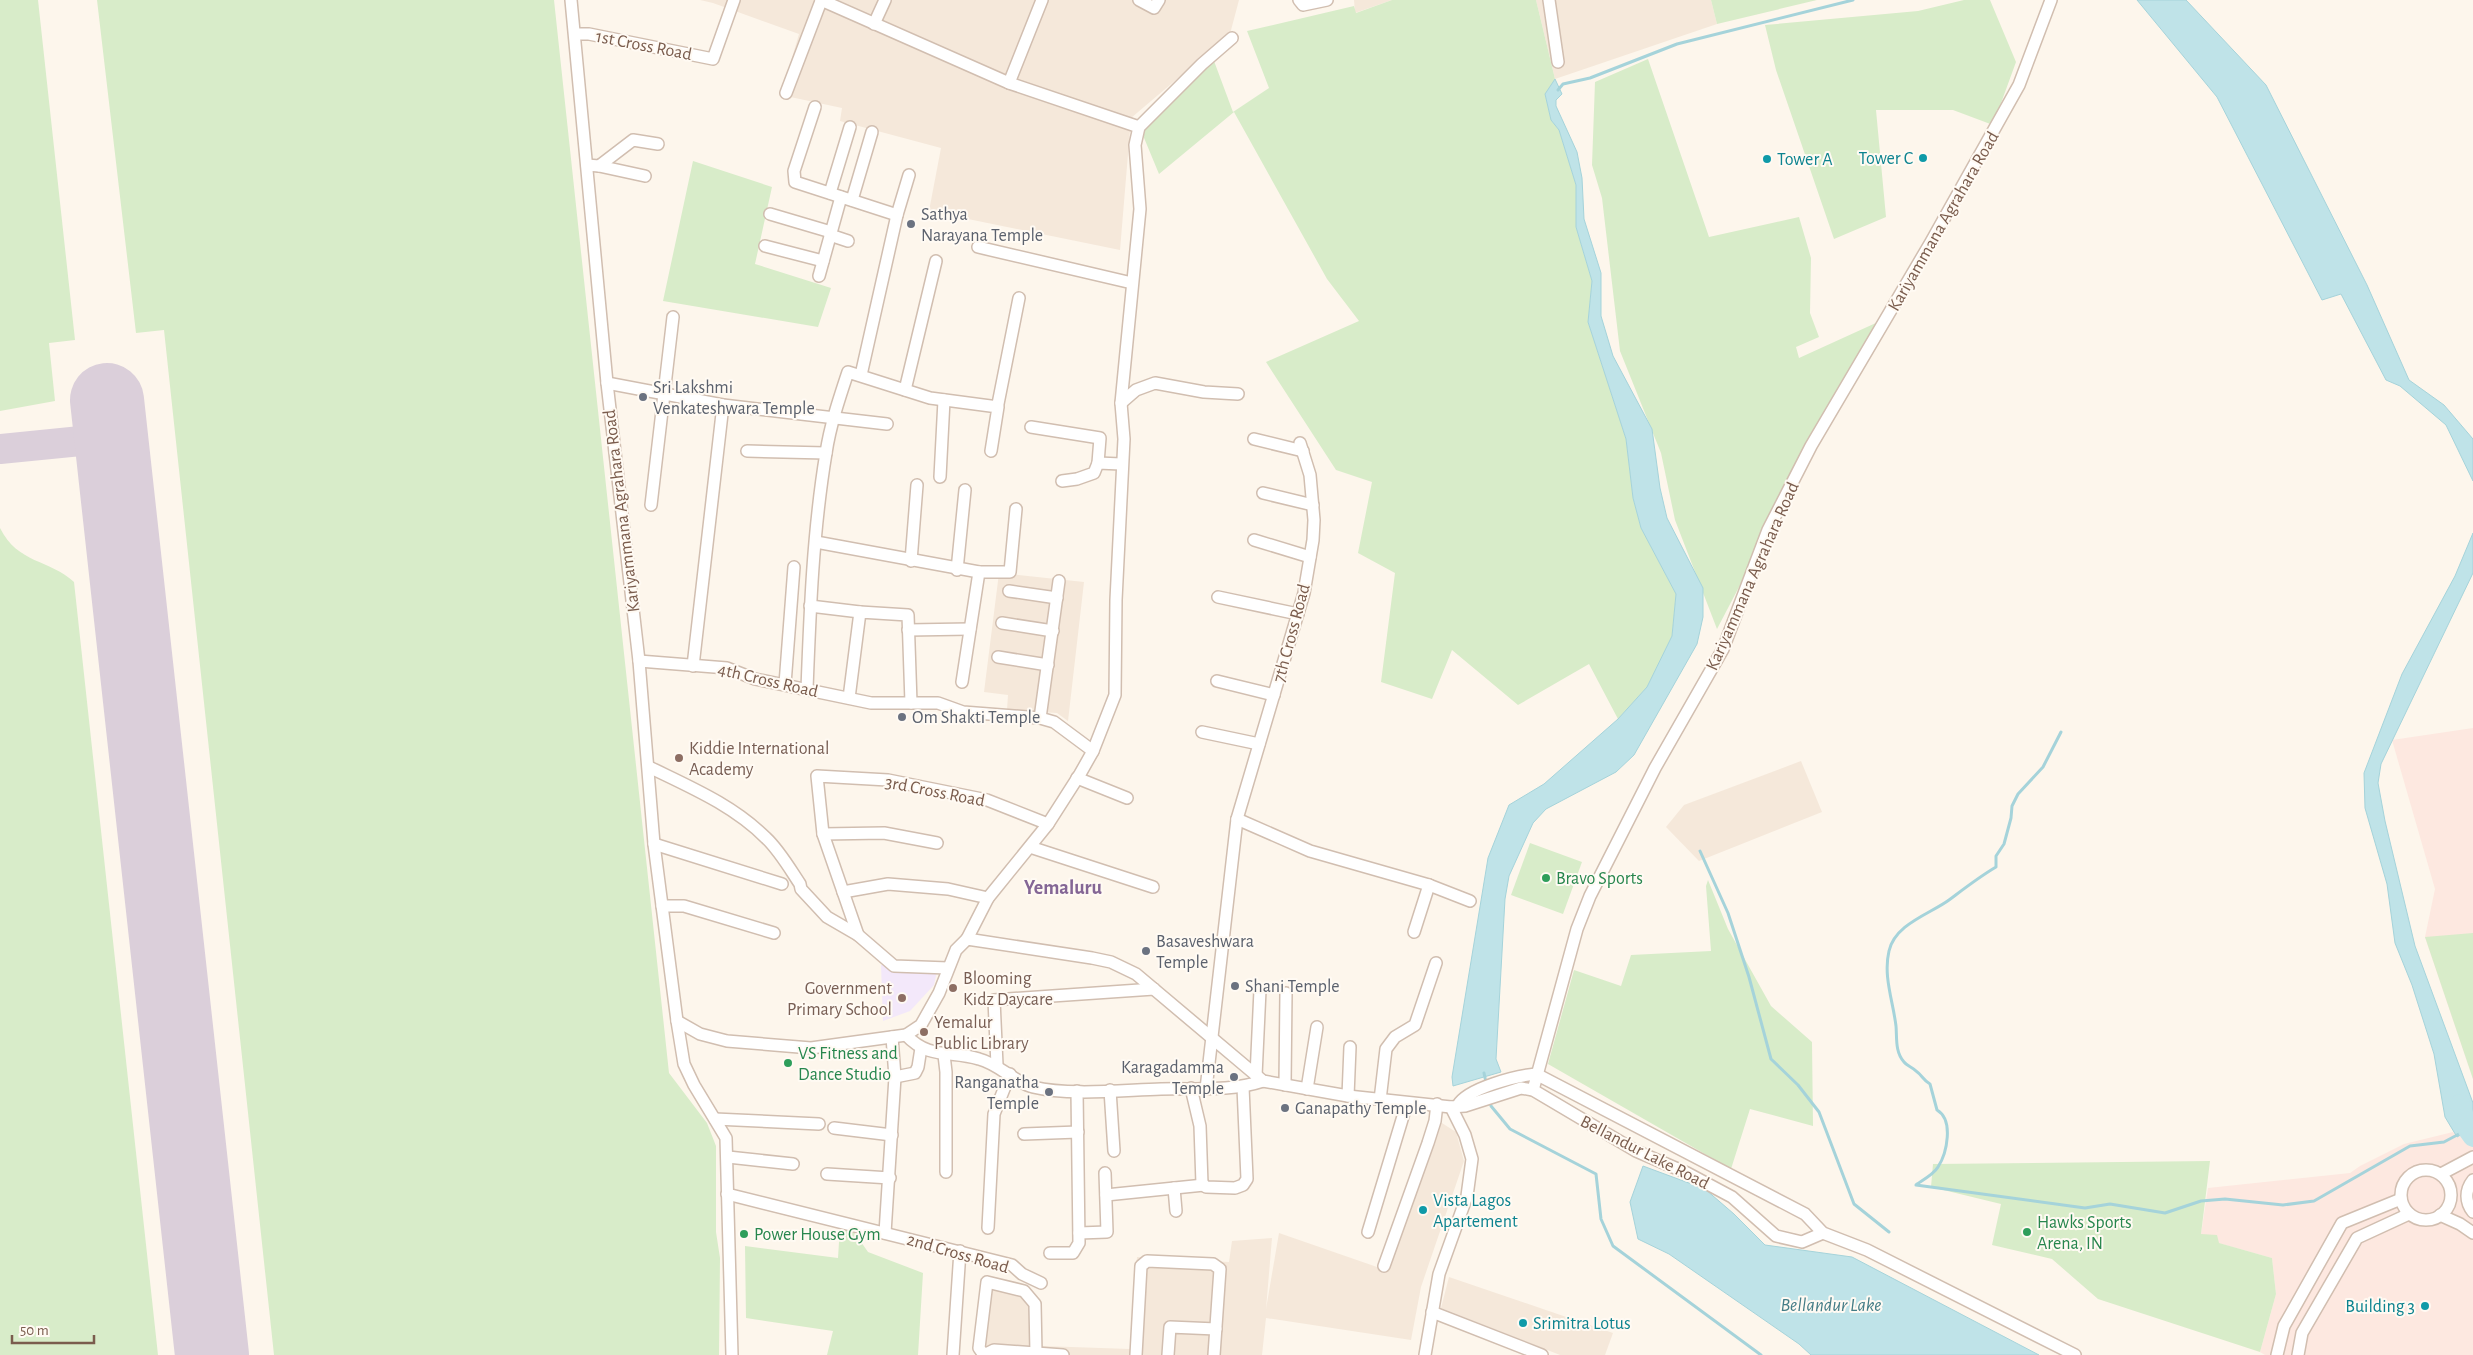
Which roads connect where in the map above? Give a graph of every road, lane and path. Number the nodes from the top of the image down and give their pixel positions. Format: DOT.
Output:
graph roads {
  1 [pos="571,0"];
  2 [pos="734,0"];
  3 [pos="821,0"];
  4 [pos="885,0"];
  5 [pos="1042,0"];
  6 [pos="1139,0"];
  7 [pos="1159,0"];
  8 [pos="1298,0"];
  9 [pos="1327,0"];
  10 [pos="1549,0"];
  11 [pos="2051,0"];
  12 [pos="874,24"];
  13 [pos="576,34"];
  14 [pos="1232,38"];
  15 [pos="1558,62"];
  16 [pos="1009,83"];
  17 [pos="786,93"];
  18 [pos="815,107"];
  19 [pos="850,127"];
  20 [pos="1139,127"];
  21 [pos="872,132"];
  22 [pos="658,144"];
  23 [pos="587,165"];
  24 [pos="599,166"];
  25 [pos="909,175"];
  26 [pos="645,176"];
  27 [pos="835,195"];
  28 [pos="852,200"];
  29 [pos="770,214"];
  30 [pos="897,215"];
  31 [pos="830,234"];
  32 [pos="848,241"];
  33 [pos="764,246"];
  34 [pos="978,247"];
  35 [pos="823,261"];
  36 [pos="936,261"];
  37 [pos="819,276"];
  38 [pos="1132,283"];
  39 [pos="1019,298"];
  40 [pos="673,317"];
  41 [pos="861,375"];
  42 [pos="607,383"];
  43 [pos="905,390"];
  44 [pos="663,394"];
  45 [pos="1238,394"];
  46 [pos="944,400"];
  47 [pos="1121,403"];
  48 [pos="723,405"];
  49 [pos="997,410"];
  50 [pos="833,418"];
  51 [pos="887,424"];
  52 [pos="1032,427"];
  53 [pos="1254,439"];
  54 [pos="748,451"];
  55 [pos="991,451"];
  56 [pos="826,453"];
  57 [pos="1098,463"];
  58 [pos="1121,464"];
  59 [pos="940,477"];
  60 [pos="1062,480"];
  61 [pos="918,485"];
  62 [pos="965,490"];
  63 [pos="1263,493"];
  64 [pos="650,505"];
  65 [pos="1313,505"];
  66 [pos="1016,509"];
  67 [pos="1254,540"];
  68 [pos="816,542"];
  69 [pos="1310,557"];
  70 [pos="911,560"];
  71 [pos="794,567"];
  72 [pos="957,570"];
  73 [pos="979,572"];
  74 [pos="1059,581"];
  75 [pos="1009,591"];
  76 [pos="1218,597"];
  77 [pos="1057,598"];
  78 [pos="810,606"];
  79 [pos="860,612"];
  80 [pos="1298,614"];
  81 [pos="1002,623"];
  82 [pos="970,629"];
  83 [pos="908,630"];
  84 [pos="1053,631"];
  85 [pos="998,657"];
  86 [pos="639,661"];
  87 [pos="1048,665"];
  88 [pos="693,666"];
  89 [pos="1217,680"];
  90 [pos="962,682"];
  91 [pos="785,684"];
  92 [pos="808,689"];
  93 [pos="1274,695"];
  94 [pos="849,698"];
  95 [pos="910,703"];
  96 [pos="1040,718"];
  97 [pos="1202,732"];
  98 [pos="1259,744"];
  99 [pos="1093,751"];
  100 [pos="648,767"];
  101 [pos="1077,778"];
  102 [pos="1127,798"];
  103 [pos="1237,819"];
  104 [pos="1048,824"];
  105 [pos="823,834"];
  106 [pos="937,843"];
  107 [pos="654,844"];
  108 [pos="1030,847"];
  109 [pos="782,884"];
  110 [pos="1429,885"];
  111 [pos="1153,887"];
  112 [pos="843,892"];
  113 [pos="988,898"];
  114 [pos="1470,901"];
  115 [pos="662,906"];
  116 [pos="1414,932"];
  117 [pos="774,933"];
  118 [pos="858,935"];
  119 [pos="967,939"];
  120 [pos="1436,963"];
  121 [pos="948,968"];
  122 [pos="1154,989"];
  123 [pos="1260,990"];
  124 [pos="1286,993"];
  125 [pos="676,1021"];
  126 [pos="1317,1027"];
  127 [pos="906,1035"];
  128 [pos="892,1037"];
  129 [pos="1213,1038"];
  130 [pos="1350,1046"];
  131 [pos="920,1048"];
  132 [pos="944,1054"];
  133 [pos="997,1065"];
  134 [pos="1010,1074"];
  135 [pos="1536,1074"];
  136 [pos="895,1076"];
  137 [pos="1259,1079"];
  138 [pos="1285,1085"];
  139 [pos="1244,1087"];
  140 [pos="1190,1088"];
  141 [pos="1206,1089"];
  142 [pos="1307,1089"];
  143 [pos="1110,1090"];
  144 [pos="1533,1090"];
  145 [pos="1077,1091"];
  146 [pos="1348,1096"];
  147 [pos="1380,1100"];
  148 [pos="1407,1103"];
  149 [pos="1437,1104"];
  150 [pos="1459,1104"];
  151 [pos="715,1119"];
  152 [pos="818,1124"];
  153 [pos="834,1128"];
  154 [pos="1078,1132"];
  155 [pos="1024,1134"];
  156 [pos="892,1135"];
  157 [pos="1114,1151"];
  158 [pos="728,1157"];
  159 [pos="2469,1159"];
  160 [pos="794,1164"];
  161 [pos="946,1172"];
  162 [pos="1105,1173"];
  163 [pos="827,1174"];
  164 [pos="2441,1174"];
  165 [pos="890,1178"];
  166 [pos="2472,1180"];
  167 [pos="1204,1185"];
  168 [pos="1174,1188"];
  169 [pos="727,1194"];
  170 [pos="1106,1195"];
  171 [pos="2402,1199"];
  172 [pos="1176,1211"];
  173 [pos="2473,1212"];
  174 [pos="2409,1214"];
  175 [pos="2440,1215"];
  176 [pos="988,1228"];
  177 [pos="1368,1232"];
  178 [pos="885,1233"];
  179 [pos="1079,1233"];
  180 [pos="1823,1233"];
  181 [pos="2473,1233"];
  182 [pos="960,1251"];
  183 [pos="1050,1253"];
  184 [pos="1384,1266"];
  185 [pos="1041,1283"];
  186 [pos="1432,1312"];
  187 [pos="1216,1329"];
  188 [pos="1036,1353"];
  189 [pos="732,1355"];
  190 [pos="953,1355"];
  191 [pos="984,1355"];
  192 [pos="1062,1355"];
  193 [pos="1136,1355"];
  194 [pos="1168,1355"];
  195 [pos="1214,1355"];
  196 [pos="1425,1355"];
  197 [pos="1542,1355"];
  198 [pos="2075,1355"];
  199 [pos="2278,1355"];
  200 [pos="2298,1355"];
  1 -- 13 [label="street, Kariyammana Agrahara Road"];
  2 -- 13 [label="street, 1st Cross Road"];
  3 -- 12 [label="street"];
  3 -- 17 [label="street"];
  4 -- 12 [label="street"];
  5 -- 16 [label="street"];
  6 -- 7 [label="street"];
  8 -- 9 [label="street"];
  10 -- 15 [label="street"];
  11 -- 135 [label="street, Kariyammana Agrahara Road"];
  12 -- 16 [label="street"];
  13 -- 23 [label="street, Kariyammana Agrahara Road"];
  14 -- 20 [label="street"];
  16 -- 20 [label="street"];
  18 -- 27 [label="street"];
  19 -- 27 [label="street"];
  20 -- 38 [label="street"];
  21 -- 28 [label="street"];
  22 -- 24 [label="street"];
  23 -- 24 [label="street"];
  23 -- 42 [label="street, Kariyammana Agrahara Road"];
  24 -- 26 [label="street"];
  25 -- 30 [label="street"];
  27 -- 28 [label="street"];
  27 -- 31 [label="street"];
  28 -- 30 [label="street"];
  29 -- 31 [label="street"];
  30 -- 41 [label="street"];
  31 -- 32 [label="street"];
  31 -- 35 [label="street"];
  33 -- 35 [label="street"];
  34 -- 38 [label="street"];
  35 -- 37 [label="street"];
  36 -- 43 [label="street"];
  38 -- 47 [label="street"];
  39 -- 49 [label="street"];
  40 -- 44 [label="street"];
  41 -- 43 [label="street"];
  41 -- 50 [label="street"];
  42 -- 44 [label="street"];
  42 -- 86 [label="street, Kariyammana Agrahara Road"];
  43 -- 46 [label="street"];
  44 -- 48 [label="street"];
  44 -- 64 [label="street"];
  45 -- 47 [label="street"];
  46 -- 49 [label="street"];
  46 -- 59 [label="street"];
  47 -- 58 [label="street"];
  48 -- 50 [label="street"];
  48 -- 88 [label="street, 4th Cross Road"];
  49 -- 55 [label="street"];
  50 -- 51 [label="street"];
  50 -- 56 [label="street"];
  52 -- 57 [label="street"];
  53 -- 65 [label="street, 7th Cross Road"];
  54 -- 56 [label="street"];
  56 -- 68 [label="street"];
  57 -- 58 [label="street"];
  57 -- 60 [label="street"];
  58 -- 99 [label="street"];
  61 -- 70 [label="street"];
  62 -- 72 [label="street"];
  63 -- 65 [label="street"];
  65 -- 69 [label="street, 7th Cross Road"];
  66 -- 73 [label="street"];
  67 -- 69 [label="street"];
  68 -- 70 [label="street"];
  68 -- 78 [label="street"];
  69 -- 80 [label="street, 7th Cross Road"];
  70 -- 72 [label="street"];
  71 -- 91 [label="street"];
  72 -- 73 [label="street"];
  73 -- 82 [label="street"];
  74 -- 77 [label="street"];
  75 -- 77 [label="street"];
  76 -- 80 [label="street"];
  77 -- 84 [label="street"];
  78 -- 79 [label="street"];
  78 -- 92 [label="street"];
  79 -- 83 [label="street"];
  79 -- 94 [label="street"];
  80 -- 93 [label="street, 7th Cross Road"];
  81 -- 84 [label="street"];
  82 -- 83 [label="street"];
  82 -- 90 [label="street"];
  83 -- 95 [label="street"];
  84 -- 87 [label="street"];
  85 -- 87 [label="street"];
  86 -- 88 [label="street"];
  86 -- 100 [label="street, Kariyammana Agrahara Road"];
  87 -- 96 [label="street"];
  88 -- 91 [label="street, 4th Cross Road"];
  89 -- 93 [label="street"];
  91 -- 92 [label="street, 4th Cross Road"];
  92 -- 94 [label="street, 4th Cross Road"];
  93 -- 98 [label="street, 7th Cross Road"];
  94 -- 95 [label="street, 4th Cross Road"];
  95 -- 96 [label="street, 4th Cross Road"];
  96 -- 99 [label="street, 4th Cross Road"];
  97 -- 98 [label="street"];
  98 -- 103 [label="street, 7th Cross Road"];
  99 -- 101 [label="street"];
  100 -- 107 [label="street, Kariyammana Agrahara Road"];
  100 -- 118 [label="street"];
  101 -- 102 [label="street"];
  101 -- 104 [label="street"];
  103 -- 110 [label="street"];
  103 -- 129 [label="street, 7th Cross Road"];
  104 -- 105 [label="street, 3rd Cross Road"];
  104 -- 108 [label="street"];
  105 -- 106 [label="street"];
  105 -- 112 [label="street"];
  107 -- 109 [label="street"];
  107 -- 115 [label="street, Kariyammana Agrahara Road"];
  108 -- 111 [label="street"];
  108 -- 113 [label="street"];
  110 -- 114 [label="street"];
  110 -- 116 [label="street"];
  112 -- 113 [label="street"];
  112 -- 118 [label="street"];
  113 -- 119 [label="street"];
  115 -- 117 [label="street"];
  115 -- 125 [label="street, Kariyammana Agrahara Road"];
  118 -- 121 [label="street"];
  119 -- 121 [label="street"];
  119 -- 122 [label="street"];
  120 -- 147 [label="street"];
  121 -- 127 [label="street"];
  122 -- 129 [label="street"];
  122 -- 133 [label="street"];
  123 -- 137 [label="street"];
  124 -- 138 [label="street"];
  125 -- 128 [label="street"];
  125 -- 151 [label="street, Kariyammana Agrahara Road"];
  126 -- 142 [label="street"];
  127 -- 128 [label="street"];
  127 -- 131 [label="street"];
  128 -- 136 [label="street"];
  129 -- 137 [label="street"];
  129 -- 141 [label="street, 7th Cross Road"];
  130 -- 146 [label="street"];
  131 -- 132 [label="street"];
  131 -- 136 [label="street"];
  132 -- 133 [label="street"];
  132 -- 161 [label="street"];
  133 -- 134 [label="street"];
  134 -- 145 [label="street"];
  134 -- 176 [label="street"];
  135 -- 144 [label="street, Kariyammana Agrahara Road"];
  135 -- 150 [label="street"];
  135 -- 180 [label="street, Bellandur Lake Road"];
  136 -- 156 [label="street"];
  137 -- 138 [label="street"];
  137 -- 139 [label="street"];
  138 -- 142 [label="street"];
  139 -- 141 [label="street"];
  139 -- 167 [label="street"];
  140 -- 141 [label="street"];
  140 -- 143 [label="street"];
  140 -- 167 [label="street"];
  142 -- 146 [label="street"];
  143 -- 145 [label="street"];
  143 -- 157 [label="street"];
  144 -- 150 [label="street, Bellandur Lake Road"];
  144 -- 180 [label="street, Bellandur Lake Road"];
  145 -- 154 [label="street"];
  146 -- 147 [label="street"];
  147 -- 148 [label="street"];
  148 -- 149 [label="street"];
  148 -- 177 [label="street"];
  149 -- 150 [label="street"];
  149 -- 184 [label="street"];
  150 -- 186 [label="street"];
  151 -- 152 [label="street"];
  151 -- 158 [label="street, Kariyammana Agrahara Road"];
  153 -- 156 [label="street"];
  154 -- 155 [label="street"];
  154 -- 179 [label="street"];
  156 -- 165 [label="street"];
  158 -- 160 [label="street"];
  158 -- 169 [label="street, Kariyammana Agrahara Road"];
  159 -- 164 [label="street"];
  162 -- 170 [label="street"];
  163 -- 165 [label="street"];
  164 -- 171 [label="street"];
  164 -- 175 [label="street"];
  165 -- 178 [label="street"];
  166 -- 173 [label="street"];
  167 -- 168 [label="street"];
  168 -- 170 [label="street"];
  168 -- 172 [label="street"];
  169 -- 178 [label="street, 2nd Cross Road"];
  169 -- 189 [label="street, Kariyammana Agrahara Road"];
  170 -- 179 [label="street"];
  171 -- 174 [label="street"];
  171 -- 199 [label="street"];
  174 -- 175 [label="street"];
  174 -- 200 [label="street"];
  175 -- 181 [label="street"];
  178 -- 182 [label="street, 2nd Cross Road"];
  179 -- 183 [label="street"];
  180 -- 198 [label="street, Bellandur Lake Road"];
  182 -- 185 [label="street, 2nd Cross Road"];
  182 -- 190 [label="street"];
  186 -- 196 [label="street"];
  186 -- 197 [label="street"];
  187 -- 193 [label="street"];
  187 -- 194 [label="street"];
  187 -- 195 [label="street"];
  188 -- 191 [label="street"];
  188 -- 191 [label="street"];
  188 -- 192 [label="street"];
}
